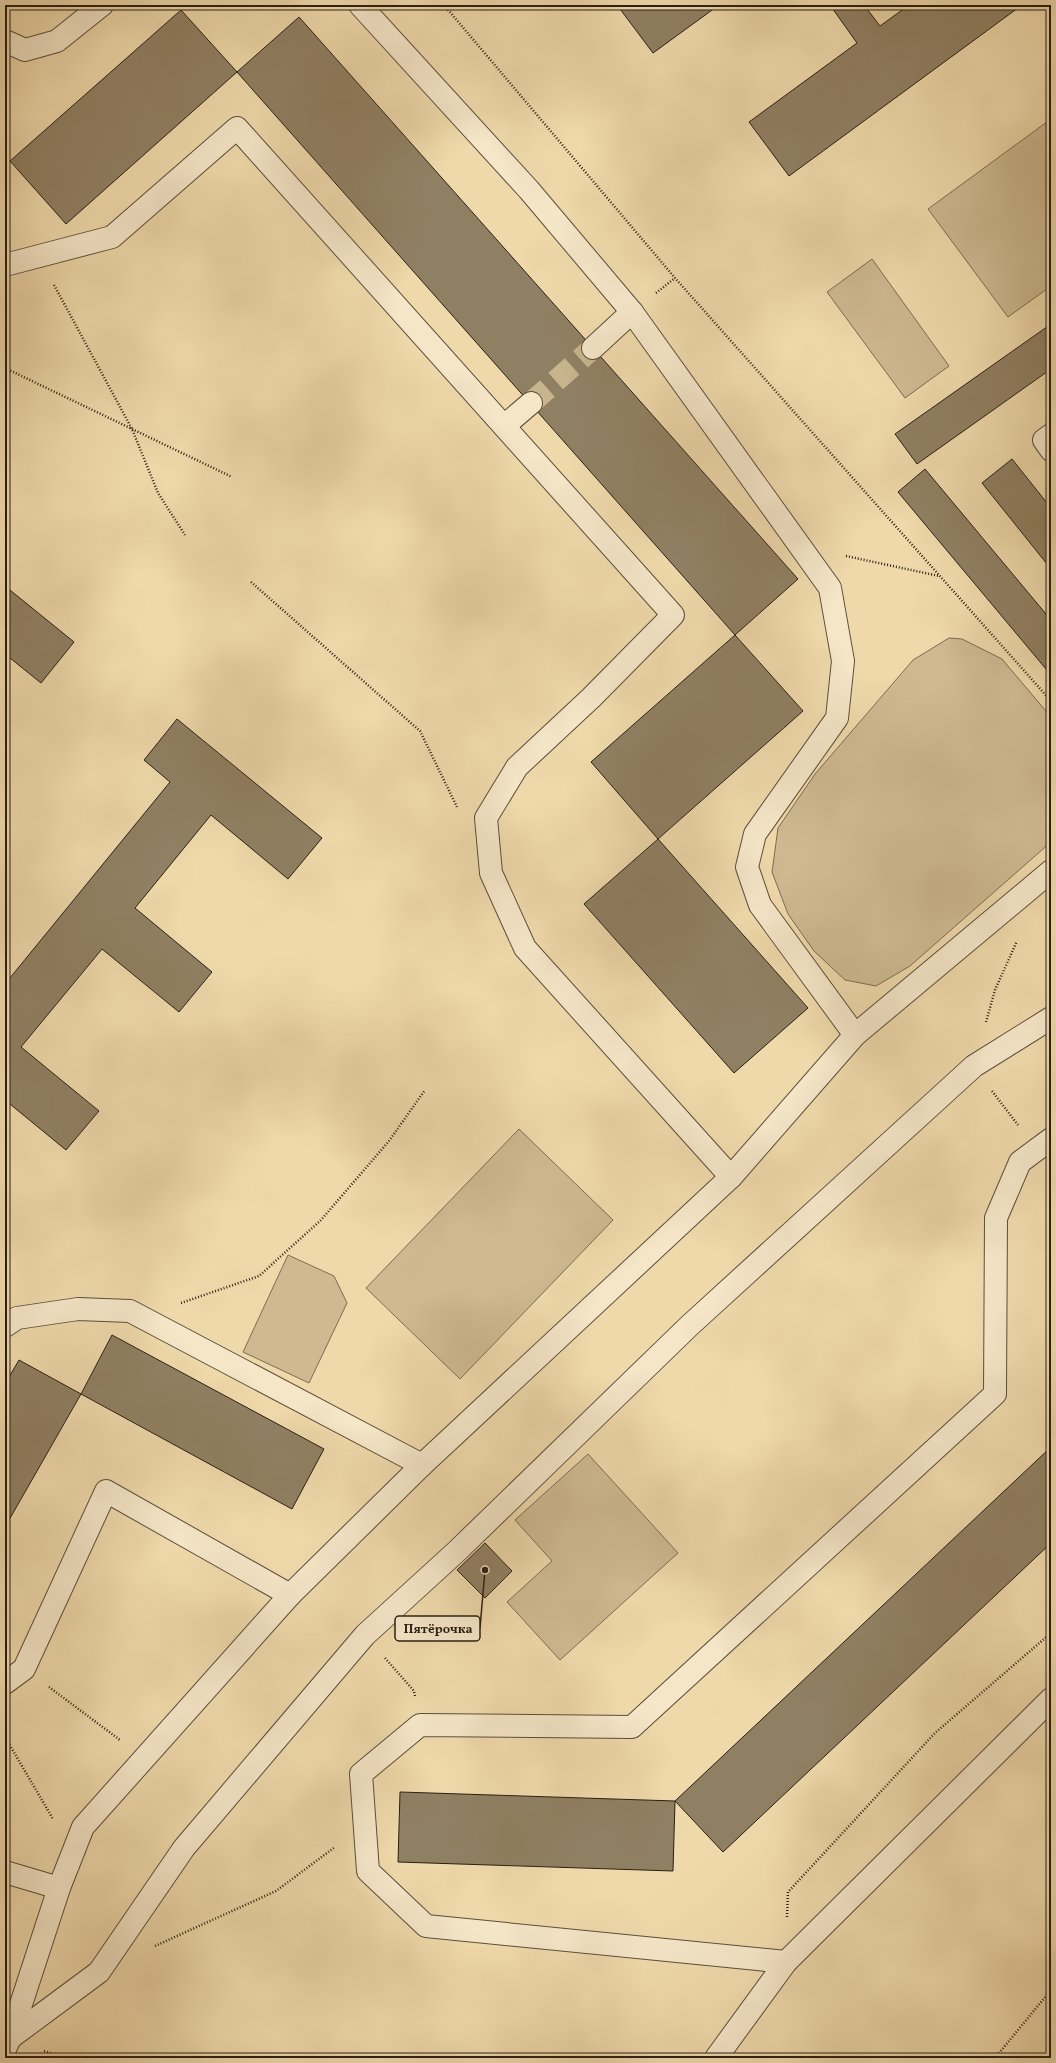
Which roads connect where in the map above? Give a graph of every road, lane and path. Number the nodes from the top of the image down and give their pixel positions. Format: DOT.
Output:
graph roads {
  1 [pos="102,5"];
  2 [pos="360,5"];
  3 [pos="444,5"];
  4 [pos="5,41"];
  5 [pos="38,256"];
  6 [pos="5,265"];
  7 [pos="632,312"];
  8 [pos="593,348"];
  9 [pos="5,368"];
  10 [pos="531,403"];
  11 [pos="504,426"];
  12 [pos="132,429"];
  13 [pos="1051,435"];
  14 [pos="1051,450"];
  15 [pos="232,477"];
  16 [pos="185,535"];
  17 [pos="800,547"];
  18 [pos="939,576"];
  19 [pos="251,582"];
  20 [pos="1051,701"];
  21 [pos="460,813"];
  22 [pos="1051,871"];
  23 [pos="1020,936"];
  24 [pos="1051,1018"];
  25 [pos="855,1035"];
  26 [pos="974,1066"];
  27 [pos="425,1090"];
  28 [pos="1044,1145"];
  29 [pos="731,1177"];
  30 [pos="141,1317"];
  31 [pos="5,1326"];
  32 [pos="422,1465"];
  33 [pos="290,1595"];
  34 [pos="1051,1633"];
  35 [pos="365,1635"];
  36 [pos="24,1669"];
  37 [pos="5,1683"];
  38 [pos="1051,1699"];
  39 [pos="420,1725"];
  40 [pos="5,1737"];
  41 [pos="144,1758"];
  42 [pos="365,1826"];
  43 [pos="73,1852"];
  44 [pos="5,1872"];
  45 [pos="59,1888"];
  46 [pos="148,1949"];
  47 [pos="786,1962"];
  48 [pos="1051,1990"];
  49 [pos="8,2043"];
  50 [pos="716,2058"];
  51 [pos="995,2058"];
  1 -- 4 [label="lane"];
  2 -- 7 [label="lane"];
  3 -- 18 [label="path"];
  5 -- 6 [label="lane"];
  5 -- 11 [label="lane"];
  5 -- 12 [label="path"];
  7 -- 8 [label="lane"];
  7 -- 17 [label="lane"];
  9 -- 12 [label="path"];
  10 -- 11 [label="lane"];
  11 -- 29 [label="lane"];
  12 -- 15 [label="path"];
  12 -- 16 [label="path"];
  13 -- 14 [label="lane"];
  17 -- 18 [label="path"];
  17 -- 25 [label="lane"];
  18 -- 20 [label="path"];
  19 -- 21 [label="path"];
  22 -- 25 [label="lane"];
  23 -- 26 [label="path"];
  24 -- 26 [label="lane"];
  25 -- 29 [label="lane"];
  26 -- 28 [label="path"];
  26 -- 35 [label="lane"];
  27 -- 30 [label="path"];
  28 -- 39 [label="lane"];
  29 -- 32 [label="lane"];
  30 -- 31 [label="lane"];
  30 -- 32 [label="lane"];
  32 -- 33 [label="lane"];
  33 -- 36 [label="lane"];
  33 -- 41 [label="lane"];
  34 -- 47 [label="path"];
  35 -- 39 [label="path"];
  35 -- 49 [label="lane"];
  36 -- 37 [label="lane"];
  36 -- 41 [label="path"];
  38 -- 47 [label="lane"];
  39 -- 42 [label="lane"];
  40 -- 43 [label="path"];
  41 -- 43 [label="lane"];
  42 -- 46 [label="path"];
  42 -- 47 [label="lane"];
  43 -- 45 [label="lane"];
  44 -- 45 [label="lane"];
  45 -- 49 [label="lane"];
  47 -- 50 [label="lane"];
  48 -- 51 [label="path"];
}
